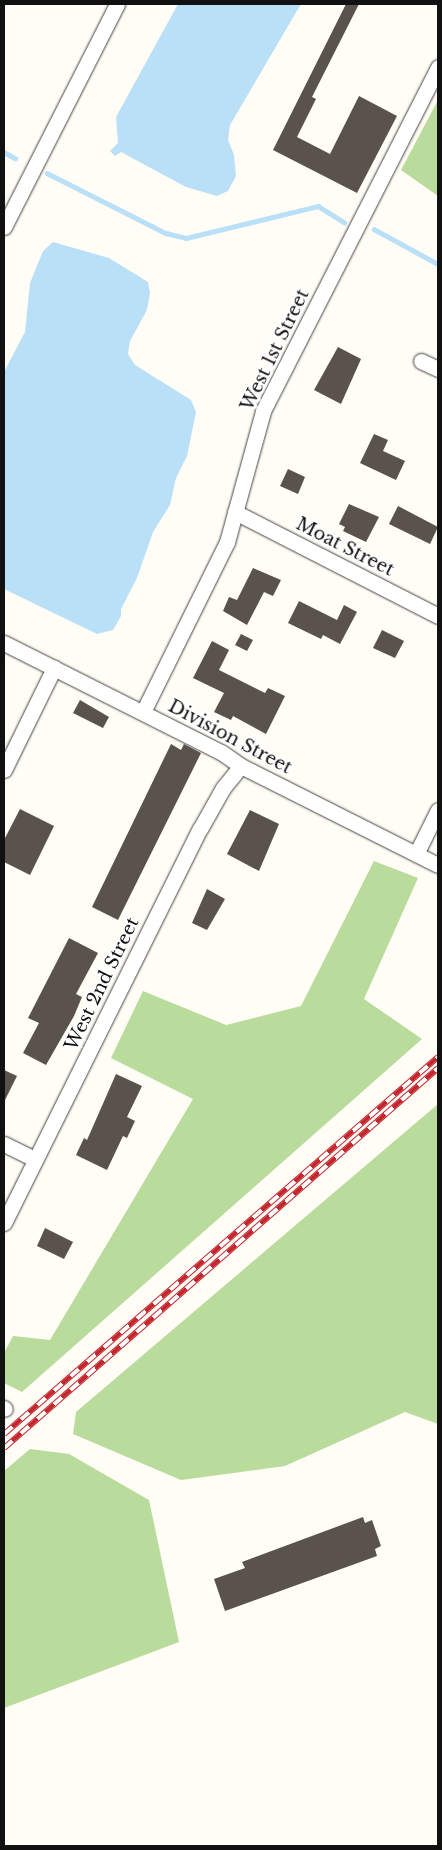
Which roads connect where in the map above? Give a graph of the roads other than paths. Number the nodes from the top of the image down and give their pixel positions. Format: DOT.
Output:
graph roads {
  1 [pos="117,4"];
  2 [pos="438,67"];
  3 [pos="4,227"];
  4 [pos="422,361"];
  5 [pos="438,369"];
  6 [pos="235,512"];
  7 [pos="438,616"];
  8 [pos="4,643"];
  9 [pos="54,668"];
  10 [pos="143,712"];
  11 [pos="242,766"];
  12 [pos="4,770"];
  13 [pos="438,810"];
  14 [pos="416,854"];
  15 [pos="438,865"];
  16 [pos="4,1144"];
  17 [pos="35,1160"];
  18 [pos="4,1223"];
  1 -- 3 [label="street"];
  2 -- 6 [label="street, West 1st Street"];
  4 -- 5 [label="street"];
  6 -- 7 [label="street, Moat Street"];
  6 -- 10 [label="street, West 1st Street"];
  8 -- 9 [label="street, Division Street"];
  9 -- 10 [label="street, Division Street"];
  9 -- 12 [label="street"];
  10 -- 11 [label="street, Division Street"];
  11 -- 14 [label="street, Division Street"];
  11 -- 17 [label="street, West 2nd Street"];
  13 -- 14 [label="street"];
  14 -- 15 [label="street, Division Street"];
  16 -- 17 [label="street"];
  17 -- 18 [label="street, West 2nd Street"];
}
